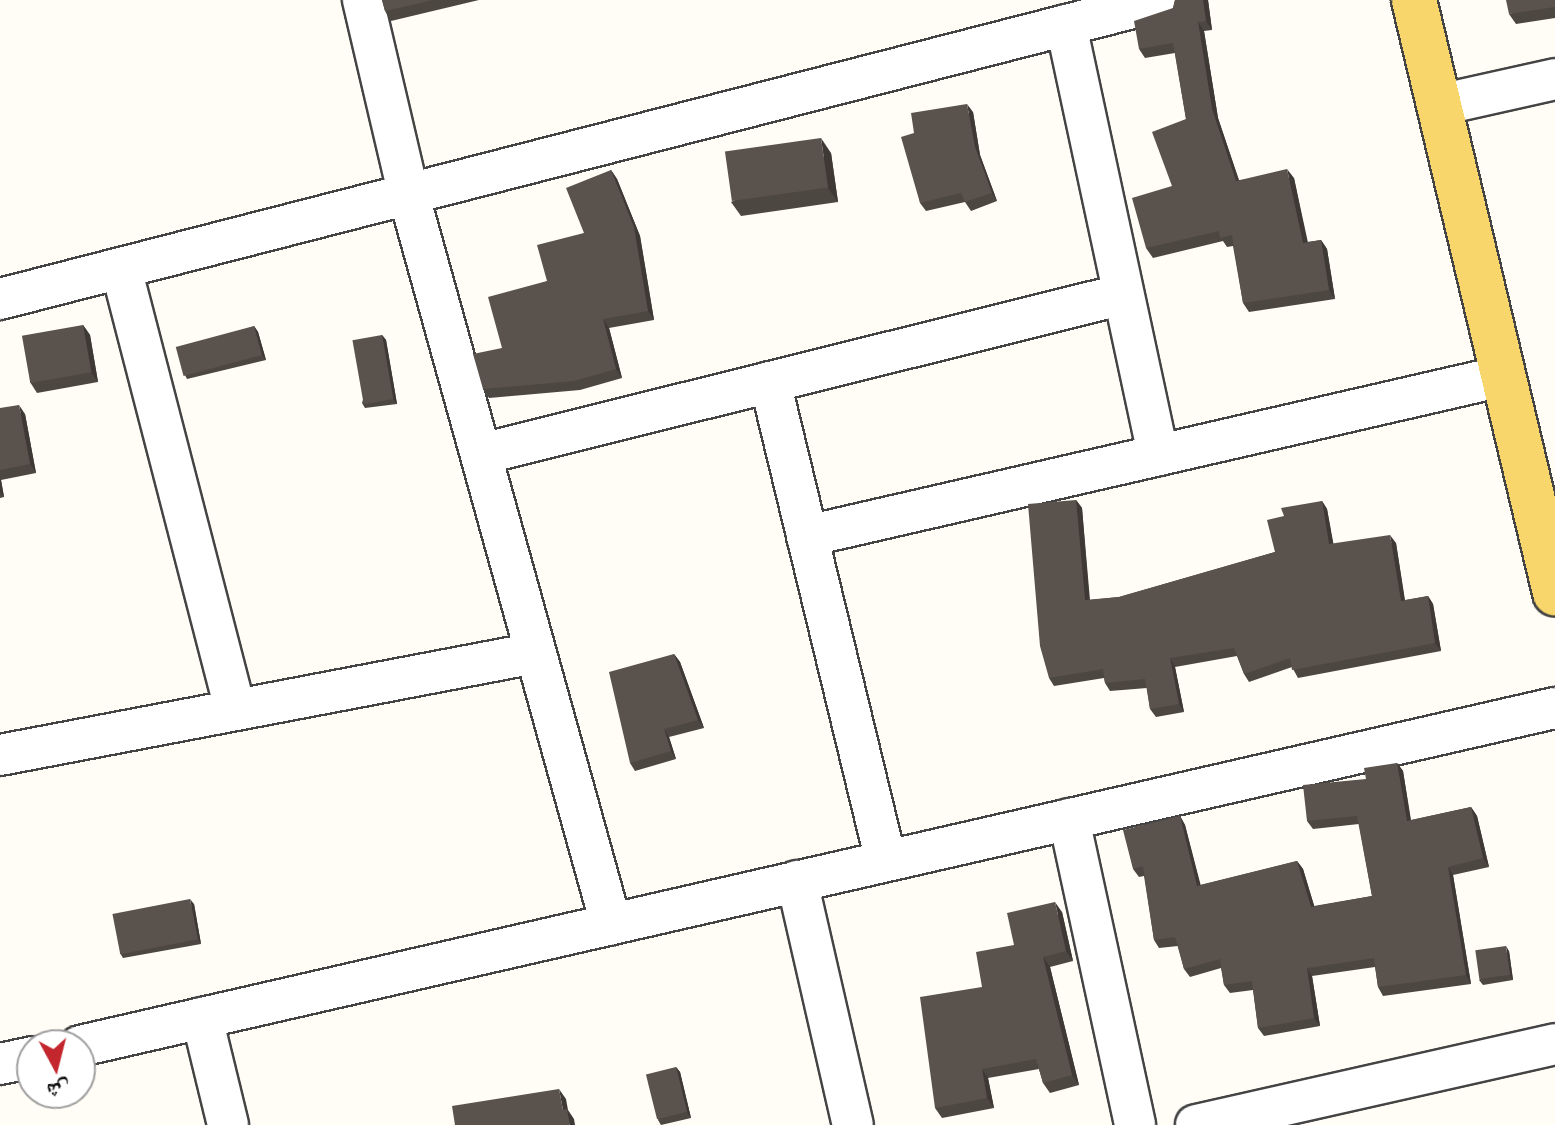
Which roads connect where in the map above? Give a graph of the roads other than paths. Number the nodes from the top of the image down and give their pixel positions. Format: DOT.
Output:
graph roads {
  1 [pos="363,0"];
  2 [pos="1164,0"];
  3 [pos="1414,0"];
  4 [pos="1066,25"];
  5 [pos="1555,79"];
  6 [pos="1439,105"];
  7 [pos="409,196"];
  8 [pos="121,268"];
  9 [pos="1120,295"];
  10 [pos="0,299"];
  11 [pos="1503,376"];
  12 [pos="770,382"];
  13 [pos="481,454"];
  14 [pos="1158,455"];
  15 [pos="807,536"];
  16 [pos="1555,593"];
  17 [pos="535,653"];
  18 [pos="1555,708"];
  19 [pos="235,710"];
  20 [pos="0,755"];
  21 [pos="1069,819"];
  22 [pos="886,861"];
  23 [pos="797,881"];
  24 [pos="611,924"];
  25 [pos="202,1018"];
  26 [pos="96,1042"];
  27 [pos="1555,1044"];
  28 [pos="228,1125"];
  29 [pos="853,1125"];
  30 [pos="1135,1125"];
  31 [pos="1196,1125"];
  1 -- 7 [label="street"];
  2 -- 4 [label="street"];
  3 -- 6 [label="main road"];
  4 -- 7 [label="street"];
  4 -- 9 [label="street"];
  5 -- 6 [label="street"];
  6 -- 11 [label="main road"];
  7 -- 8 [label="street"];
  7 -- 13 [label="street"];
  8 -- 10 [label="street"];
  8 -- 19 [label="street"];
  9 -- 12 [label="street"];
  9 -- 14 [label="street"];
  11 -- 14 [label="street"];
  11 -- 16 [label="main road"];
  12 -- 13 [label="street"];
  12 -- 15 [label="street"];
  13 -- 17 [label="street"];
  14 -- 15 [label="street"];
  15 -- 22 [label="street"];
  17 -- 19 [label="street"];
  17 -- 24 [label="street"];
  18 -- 21 [label="street"];
  19 -- 20 [label="street"];
  21 -- 22 [label="street"];
  21 -- 30 [label="street"];
  22 -- 23 [label="street"];
  23 -- 24 [label="street"];
  23 -- 29 [label="street"];
  24 -- 25 [label="street"];
  25 -- 26 [label="street"];
  25 -- 28 [label="street"];
  27 -- 31 [label="street"];
}
